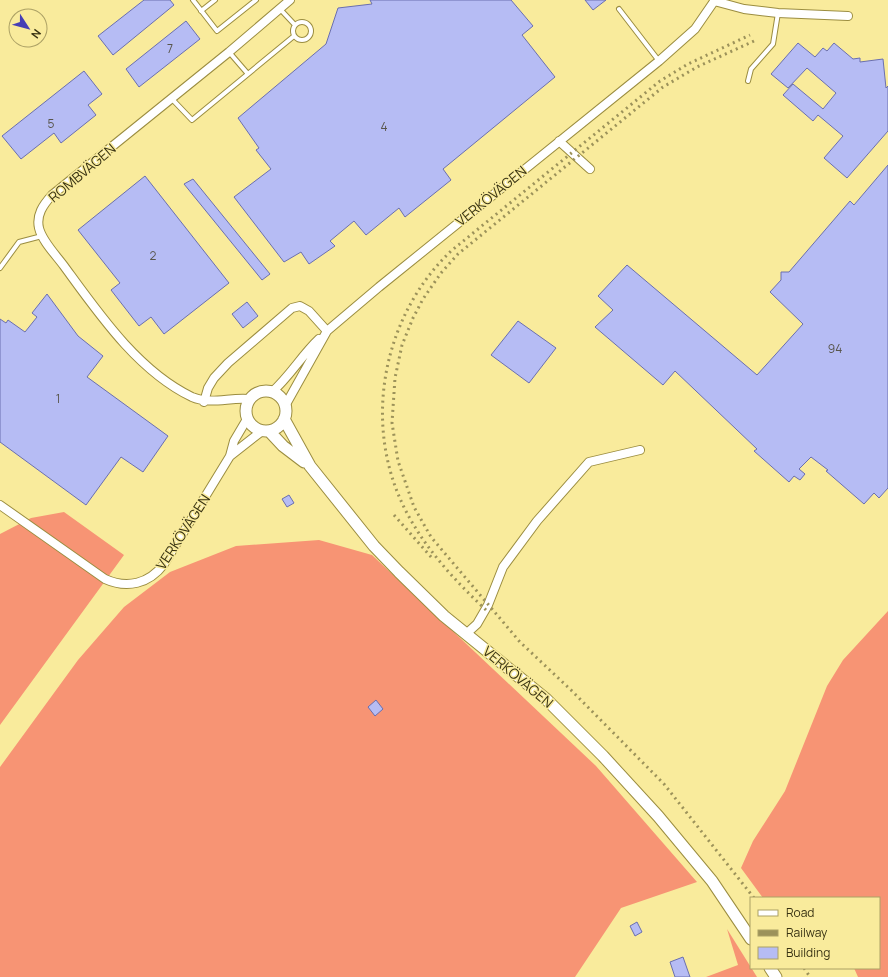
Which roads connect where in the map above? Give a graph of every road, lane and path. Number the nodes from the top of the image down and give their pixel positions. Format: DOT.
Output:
graph roads {
  1 [pos="193,0"];
  2 [pos="215,0"];
  3 [pos="256,0"];
  4 [pos="290,0"];
  5 [pos="714,0"];
  6 [pos="619,9"];
  7 [pos="280,10"];
  8 [pos="201,11"];
  9 [pos="778,13"];
  10 [pos="848,16"];
  11 [pos="295,25"];
  12 [pos="294,36"];
  13 [pos="229,52"];
  14 [pos="659,61"];
  15 [pos="248,74"];
  16 [pos="748,81"];
  17 [pos="172,99"];
  18 [pos="558,141"];
  19 [pos="590,169"];
  20 [pos="42,236"];
  21 [pos="0,268"];
  22 [pos="327,331"];
  23 [pos="272,392"];
  24 [pos="249,400"];
  25 [pos="204,402"];
  26 [pos="285,406"];
  27 [pos="247,419"];
  28 [pos="284,419"];
  29 [pos="266,431"];
  30 [pos="640,450"];
  31 [pos="230,456"];
  32 [pos="310,466"];
  33 [pos="0,505"];
  34 [pos="466,634"];
  35 [pos="750,938"];
  1 -- 8 [label="lane"];
  2 -- 8 [label="lane"];
  3 -- 8 [label="lane"];
  4 -- 7 [label="street, ROMBVÄGEN"];
  5 -- 9 [label="street, VERKÖVÄGEN"];
  5 -- 14 [label="street, VERKÖVÄGEN"];
  6 -- 14 [label="lane"];
  7 -- 11 [label="lane"];
  7 -- 13 [label="street, ROMBVÄGEN"];
  9 -- 10 [label="street, VERKÖVÄGEN"];
  9 -- 16 [label="lane"];
  11 -- 12 [label="lane"];
  11 -- 12 [label="lane"];
  12 -- 15 [label="lane"];
  13 -- 15 [label="lane"];
  13 -- 17 [label="street, ROMBVÄGEN"];
  14 -- 18 [label="street, VERKÖVÄGEN"];
  15 -- 17 [label="lane"];
  17 -- 20 [label="street, ROMBVÄGEN"];
  18 -- 19 [label="street"];
  18 -- 22 [label="street, VERKÖVÄGEN"];
  20 -- 21 [label="lane"];
  20 -- 25 [label="street, ROMBVÄGEN"];
  22 -- 23 [label="street"];
  22 -- 25 [label="street"];
  22 -- 26 [label="street, VERKÖVÄGEN"];
  23 -- 24 [label="main road"];
  23 -- 26 [label="main road"];
  24 -- 25 [label="street"];
  24 -- 27 [label="main road, VERKÖVÄGEN"];
  26 -- 28 [label="main road, VERKÖVÄGEN"];
  27 -- 29 [label="main road"];
  27 -- 31 [label="street, VERKÖVÄGEN"];
  28 -- 29 [label="main road, VERKÖVÄGEN"];
  28 -- 32 [label="main road, VERKÖVÄGEN"];
  29 -- 31 [label="street, VERKÖVÄGEN"];
  29 -- 32 [label="main road"];
  30 -- 34 [label="street"];
  31 -- 33 [label="street, VERKÖVÄGEN"];
  32 -- 34 [label="main road, VERKÖVÄGEN"];
  34 -- 35 [label="main road, VERKÖVÄGEN"];
}
